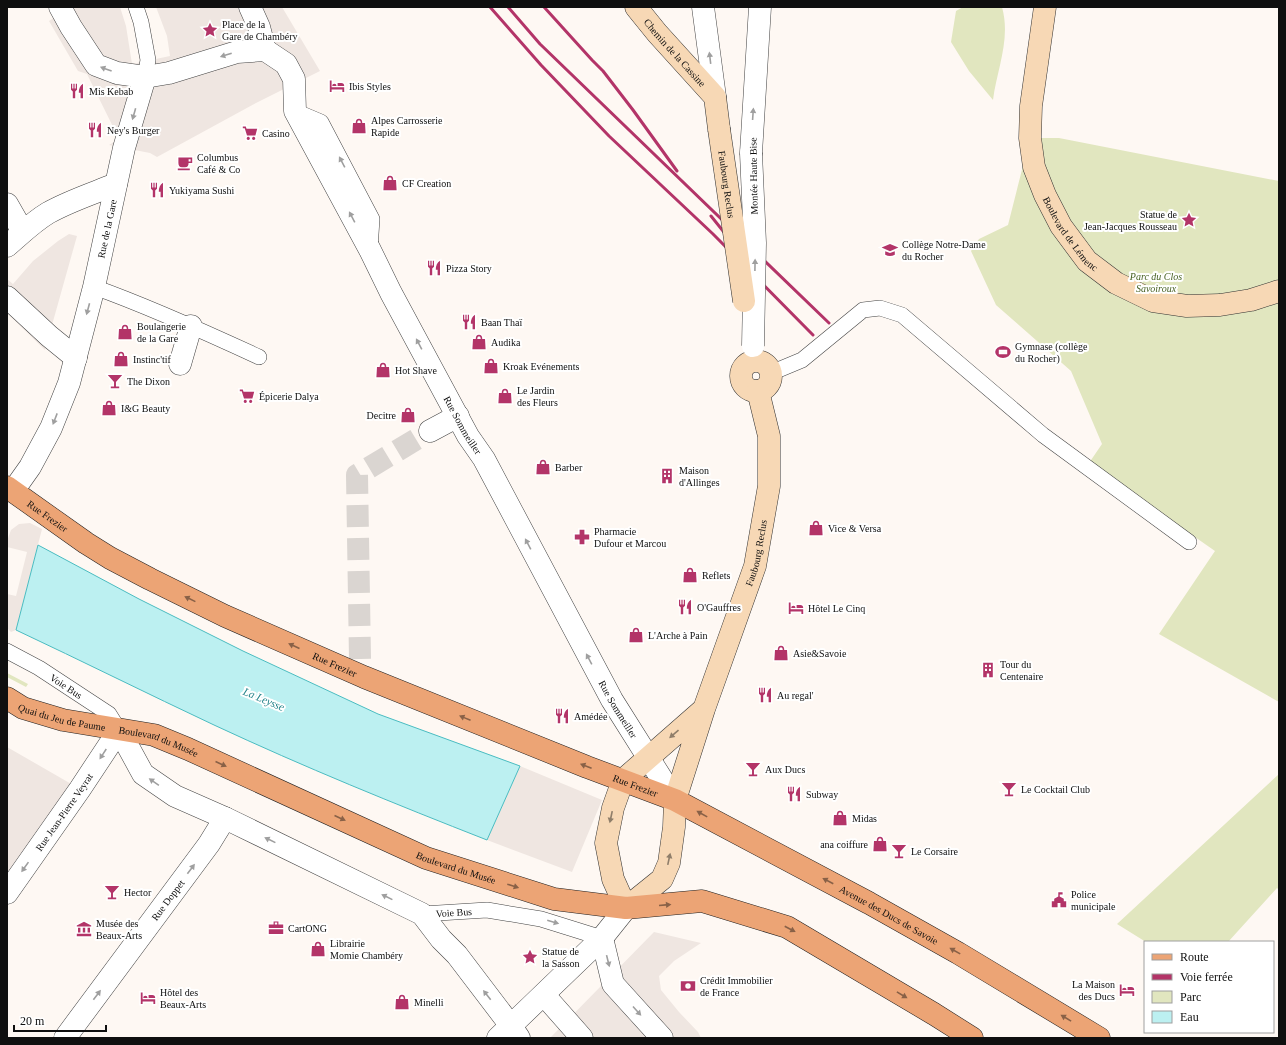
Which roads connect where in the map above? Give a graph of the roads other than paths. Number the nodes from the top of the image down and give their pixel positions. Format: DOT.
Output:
graph roads {
  1 [pos="60,7"];
  2 [pos="136,7"];
  3 [pos="250,7"];
  4 [pos="636,7"];
  5 [pos="703,7"];
  6 [pos="760,7"];
  7 [pos="1045,7"];
  8 [pos="265,50"];
  9 [pos="144,77"];
  10 [pos="715,97"];
  11 [pos="116,184"];
  12 [pos="7,204"];
  13 [pos="15,239"];
  14 [pos="94,287"];
  15 [pos="1279,291"];
  16 [pos="7,297"];
  17 [pos="191,326"];
  18 [pos="259,357"];
  19 [pos="76,358"];
  20 [pos="759,360"];
  21 [pos="180,364"];
  22 [pos="458,416"];
  23 [pos="430,431"];
  24 [pos="9,493"];
  25 [pos="1189,542"];
  26 [pos="7,651"];
  27 [pos="7,698"];
  28 [pos="704,709"];
  29 [pos="119,730"];
  30 [pos="648,757"];
  31 [pos="623,780"];
  32 [pos="675,800"];
  33 [pos="225,818"];
  34 [pos="7,893"];
  35 [pos="626,908"];
  36 [pos="422,914"];
  37 [pos="602,938"];
  38 [pos="544,995"];
  39 [pos="509,1034"];
  40 [pos="65,1038"];
  41 [pos="582,1038"];
  42 [pos="662,1038"];
  43 [pos="972,1038"];
  44 [pos="1099,1038"];
  9 -- 1 [label="street, one-way"];
  2 -- 9 [label="lane"];
  3 -- 8 [label="street"];
  4 -- 10 [label="main road, Chemin de la Cassine"];
  10 -- 5 [label="street, Faubourg Reclus, one-way"];
  20 -- 6 [label="street, Montée Haute Bise, one-way, bridge"];
  7 -- 15 [label="main road, Boulevard de Lémenc"];
  8 -- 9 [label="street, one-way"];
  22 -- 8 [label="street, Rue Sommeiller, one-way"];
  9 -- 11 [label="street, Rue de la Gare, one-way"];
  10 -- 20 [label="main road, Faubourg Reclus, bridge"];
  11 -- 13 [label="street"];
  11 -- 14 [label="street, Rue de la Gare"];
  12 -- 13 [label="street"];
  14 -- 17 [label="lane"];
  14 -- 19 [label="street, Rue de la Gare, one-way"];
  16 -- 19 [label="street"];
  17 -- 18 [label="lane"];
  17 -- 21 [label="street"];
  19 -- 24 [label="street, Rue de la Gare, one-way"];
  20 -- 25 [label="lane"];
  20 -- 28 [label="main road, Faubourg Reclus"];
  22 -- 23 [label="street"];
  30 -- 22 [label="street, Rue Sommeiller, one-way"];
  31 -- 24 [label="main road, Rue Frezier, one-way"];
  26 -- 29 [label="lane, Voie Bus"];
  27 -- 29 [label="main road, Quai du Jeu de Paume"];
  28 -- 30 [label="main road, Faubourg Reclus, one-way"];
  28 -- 32 [label="main road, Faubourg Reclus"];
  33 -- 29 [label="street, Boulevard du Musée, one-way"];
  29 -- 34 [label="street, Rue Jean-Pierre Veyrat, one-way"];
  29 -- 35 [label="main road, Boulevard du Musée, one-way"];
  30 -- 31 [label="main road, Faubourg Reclus"];
  30 -- 32 [label="street, Rue Sommeiller"];
  31 -- 32 [label="main road, Rue Frezier"];
  31 -- 35 [label="main road, one-way"];
  35 -- 32 [label="main road, Faubourg Reclus, one-way"];
  44 -- 32 [label="main road, Avenue des Ducs de Savoie, one-way"];
  36 -- 33 [label="street, Boulevard du Musée, one-way"];
  40 -- 33 [label="street, Rue Doppet, one-way"];
  35 -- 37 [label="street"];
  35 -- 43 [label="main road, one-way"];
  36 -- 37 [label="lane, Voie Bus, one-way"];
  39 -- 36 [label="street, Boulevard du Musée, one-way"];
  37 -- 38 [label="street"];
  37 -- 42 [label="street, one-way"];
  38 -- 39 [label="street"];
  38 -- 41 [label="street"];
}
